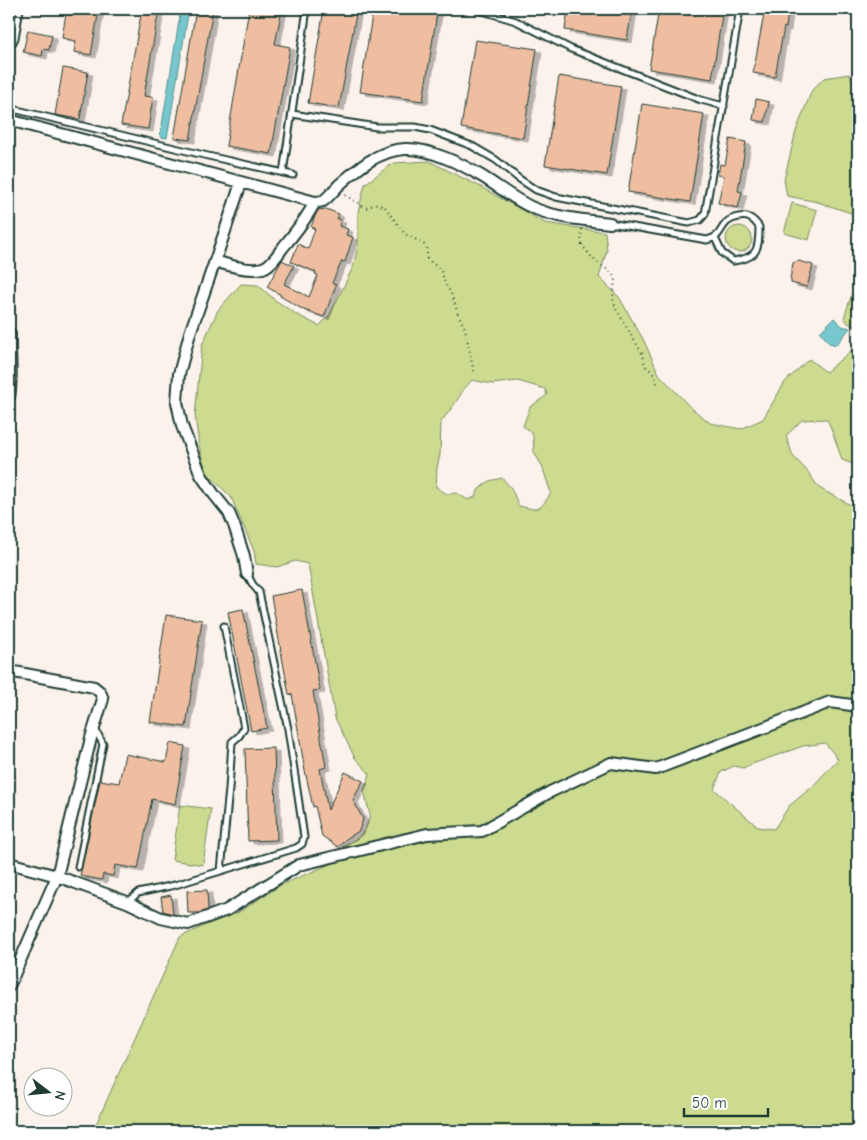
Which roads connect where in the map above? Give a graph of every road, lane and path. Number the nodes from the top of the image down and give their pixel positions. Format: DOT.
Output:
graph roads {
  1 [pos="20,9"];
  2 [pos="307,9"];
  3 [pos="476,9"];
  4 [pos="740,9"];
  5 [pos="9,46"];
  6 [pos="724,106"];
  7 [pos="9,108"];
  8 [pos="292,114"];
  9 [pos="9,120"];
  10 [pos="283,173"];
  11 [pos="293,175"];
  12 [pos="241,183"];
  13 [pos="334,190"];
  14 [pos="315,202"];
  15 [pos="584,220"];
  16 [pos="610,223"];
  17 [pos="715,238"];
  18 [pos="216,261"];
  19 [pos="9,333"];
  20 [pos="474,373"];
  21 [pos="658,387"];
  22 [pos="9,397"];
  23 [pos="247,574"];
  24 [pos="224,626"];
  25 [pos="9,672"];
  26 [pos="858,706"];
  27 [pos="94,728"];
  28 [pos="9,863"];
  29 [pos="78,868"];
  30 [pos="220,871"];
  31 [pos="57,876"];
  32 [pos="127,902"];
  33 [pos="9,986"];
  1 -- 5 [label="lane"];
  2 -- 8 [label="lane"];
  3 -- 6 [label="lane"];
  4 -- 6 [label="lane"];
  6 -- 8 [label="lane"];
  7 -- 10 [label="lane"];
  8 -- 10 [label="lane"];
  9 -- 12 [label="street"];
  10 -- 11 [label="lane"];
  12 -- 14 [label="street"];
  12 -- 18 [label="street"];
  13 -- 14 [label="street"];
  13 -- 15 [label="street"];
  13 -- 20 [label="path"];
  14 -- 18 [label="street"];
  15 -- 16 [label="street"];
  15 -- 21 [label="path"];
  16 -- 17 [label="lane"];
  17 -- 17 [label="lane"];
  18 -- 23 [label="street"];
  19 -- 22 [label="street"];
  23 -- 30 [label="lane"];
  24 -- 30 [label="lane"];
  25 -- 27 [label="street"];
  26 -- 32 [label="street"];
  27 -- 29 [label="lane"];
  27 -- 31 [label="street"];
  28 -- 31 [label="street"];
  30 -- 32 [label="lane"];
  31 -- 32 [label="street"];
  31 -- 33 [label="street"];
}
